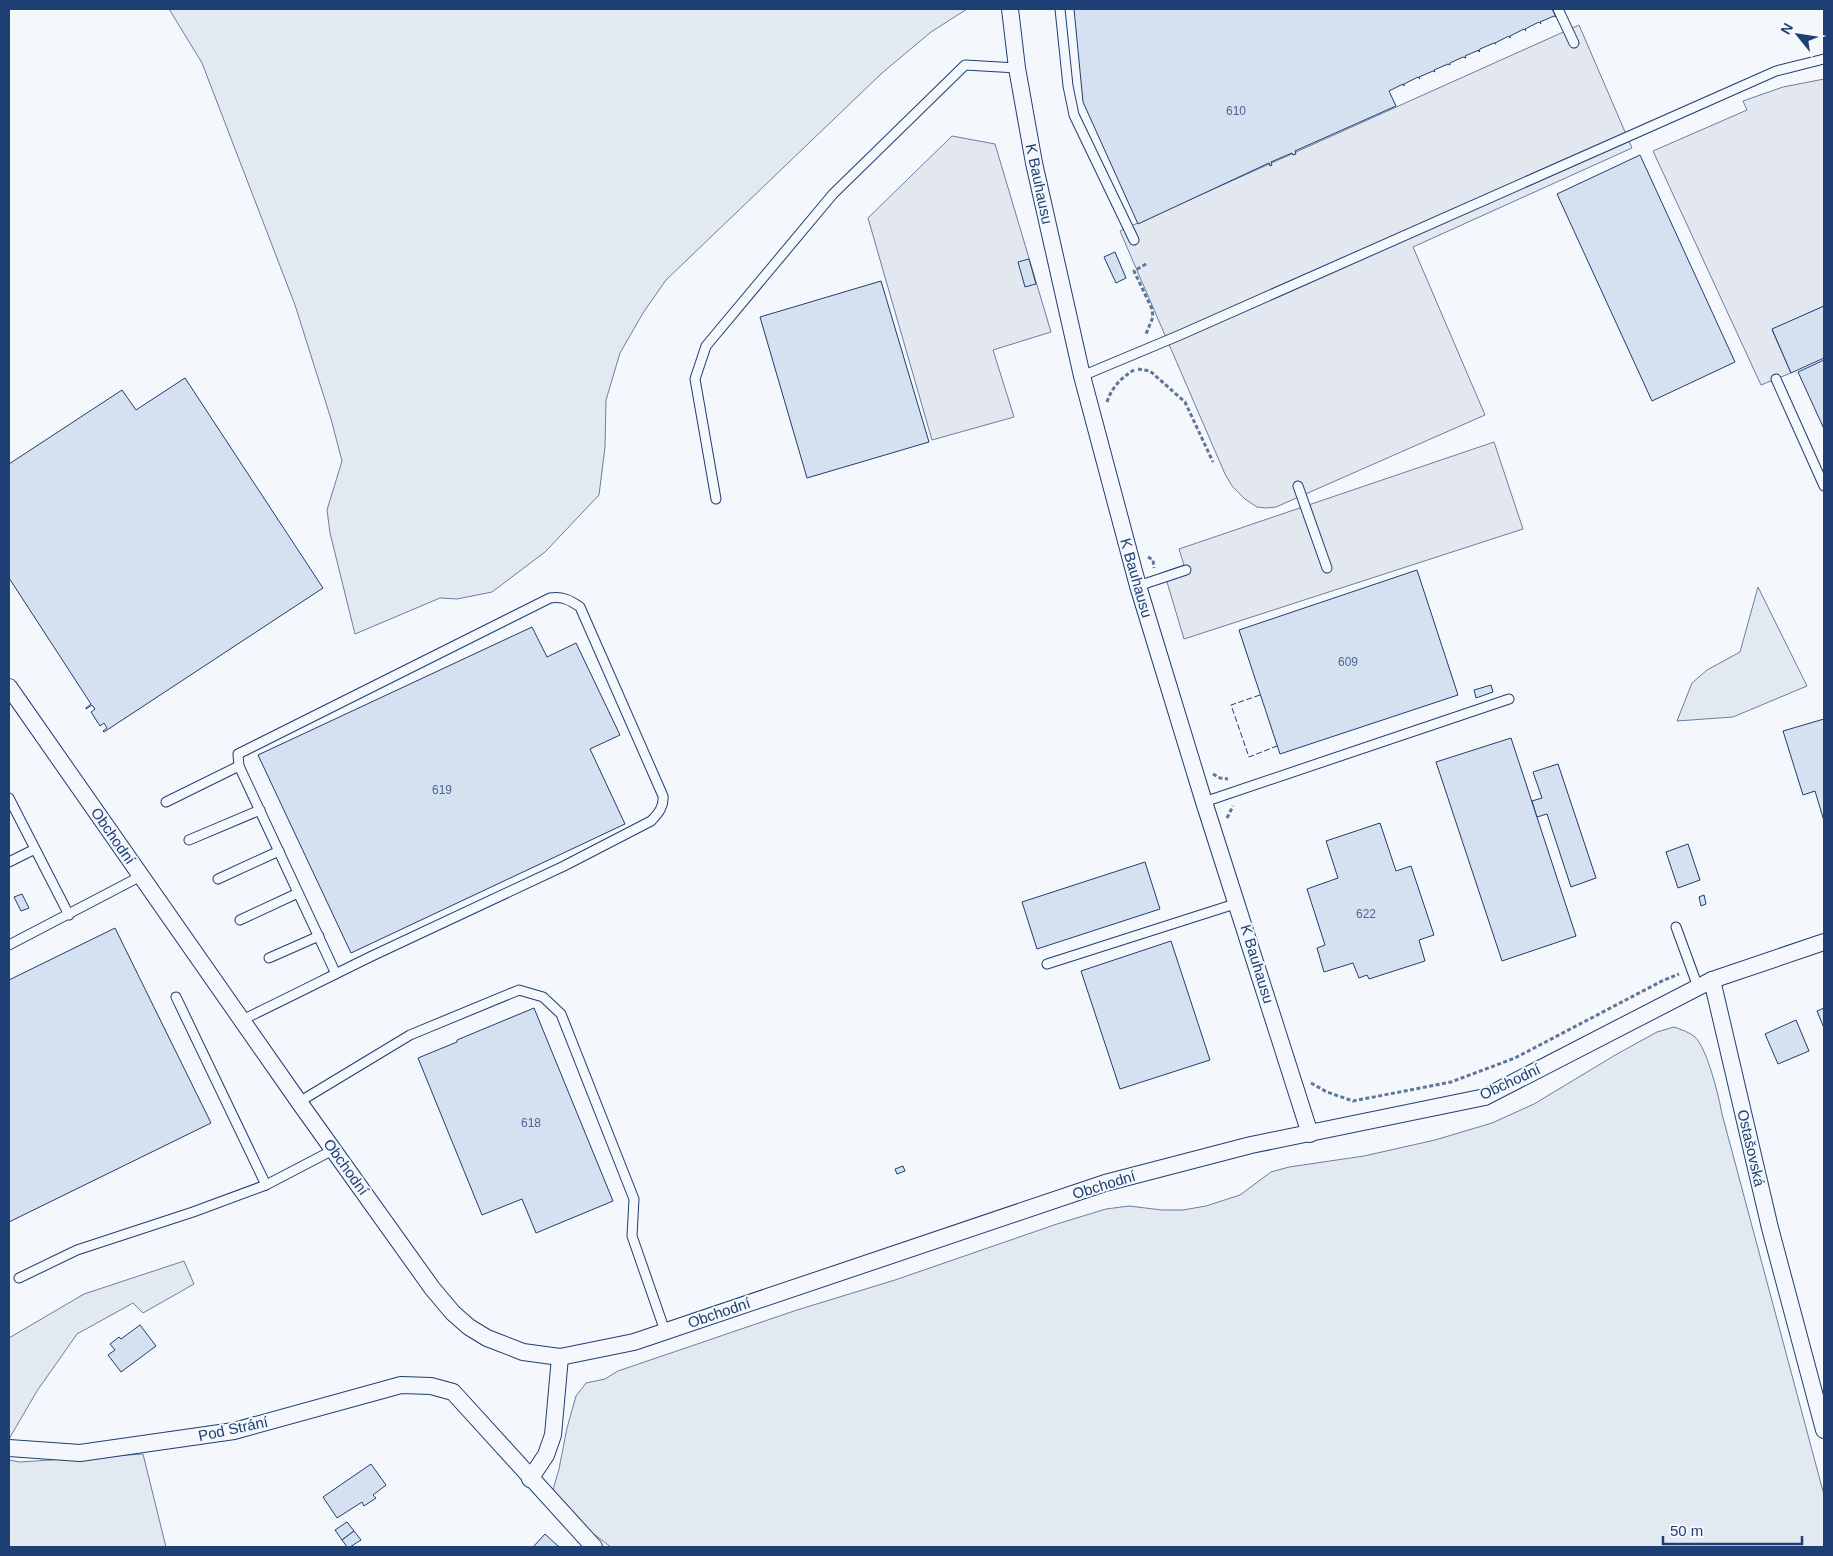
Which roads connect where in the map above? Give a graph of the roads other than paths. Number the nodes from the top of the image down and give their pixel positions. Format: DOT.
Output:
graph roads {
  1 [pos="1010,9"];
  2 [pos="1060,9"];
  3 [pos="1558,9"];
  4 [pos="1574,43"];
  5 [pos="1824,59"];
  6 [pos="1018,68"];
  7 [pos="1134,240"];
  8 [pos="1082,376"];
  9 [pos="1776,379"];
  10 [pos="1298,486"];
  11 [pos="1824,486"];
  12 [pos="716,498"];
  13 [pos="1327,568"];
  14 [pos="1186,570"];
  15 [pos="1138,586"];
  16 [pos="9,687"];
  17 [pos="1508,699"];
  18 [pos="239,766"];
  19 [pos="9,798"];
  20 [pos="166,802"];
  21 [pos="1204,802"];
  22 [pos="260,810"];
  23 [pos="190,840"];
  24 [pos="35,849"];
  25 [pos="279,851"];
  26 [pos="9,862"];
  27 [pos="141,876"];
  28 [pos="218,879"];
  29 [pos="298,892"];
  30 [pos="1238,903"];
  31 [pos="69,915"];
  32 [pos="240,920"];
  33 [pos="1676,927"];
  34 [pos="319,936"];
  35 [pos="1824,942"];
  36 [pos="9,945"];
  37 [pos="269,958"];
  38 [pos="1047,964"];
  39 [pos="336,974"];
  40 [pos="1705,984"];
  41 [pos="176,997"];
  42 [pos="242,1020"];
  43 [pos="299,1102"];
  44 [pos="1310,1134"];
  45 [pos="333,1150"];
  46 [pos="266,1185"];
  47 [pos="19,1278"];
  48 [pos="665,1331"];
  49 [pos="560,1357"];
  50 [pos="1820,1398"];
  51 [pos="1824,1430"];
  52 [pos="9,1448"];
  53 [pos="530,1479"];
  54 [pos="594,1547"];
  1 -- 6 [label="street, K Bauhausu"];
  2 -- 7 [label="lane"];
  3 -- 4 [label="lane"];
  5 -- 8 [label="lane"];
  6 -- 8 [label="street, K Bauhausu"];
  6 -- 12 [label="lane"];
  8 -- 15 [label="street, K Bauhausu"];
  9 -- 11 [label="lane"];
  10 -- 13 [label="lane"];
  14 -- 15 [label="lane"];
  15 -- 21 [label="street, K Bauhausu"];
  16 -- 27 [label="street, Obchodní"];
  17 -- 21 [label="lane"];
  18 -- 20 [label="lane"];
  18 -- 22 [label="lane"];
  18 -- 39 [label="lane"];
  19 -- 24 [label="lane"];
  21 -- 30 [label="street, K Bauhausu"];
  22 -- 23 [label="lane"];
  22 -- 25 [label="lane"];
  24 -- 26 [label="lane"];
  24 -- 31 [label="lane"];
  25 -- 28 [label="lane"];
  25 -- 29 [label="lane"];
  27 -- 31 [label="lane"];
  27 -- 42 [label="street, Obchodní"];
  29 -- 32 [label="lane"];
  29 -- 34 [label="lane"];
  30 -- 38 [label="lane"];
  30 -- 44 [label="street, K Bauhausu"];
  31 -- 36 [label="lane"];
  33 -- 40 [label="lane"];
  34 -- 37 [label="lane"];
  34 -- 39 [label="lane"];
  35 -- 40 [label="street"];
  39 -- 42 [label="lane"];
  40 -- 44 [label="street, Obchodní"];
  40 -- 50 [label="street, Ostašovská"];
  41 -- 46 [label="lane"];
  42 -- 43 [label="street, Obchodní"];
  43 -- 45 [label="street, Obchodní"];
  43 -- 48 [label="lane"];
  44 -- 48 [label="street, Obchodní"];
  45 -- 46 [label="lane"];
  45 -- 49 [label="street, Obchodní"];
  46 -- 47 [label="lane"];
  48 -- 49 [label="street, Obchodní"];
  49 -- 53 [label="street"];
  50 -- 51 [label="street, Ostašovská"];
  52 -- 53 [label="street, Pod Strání"];
  53 -- 54 [label="street"];
}
